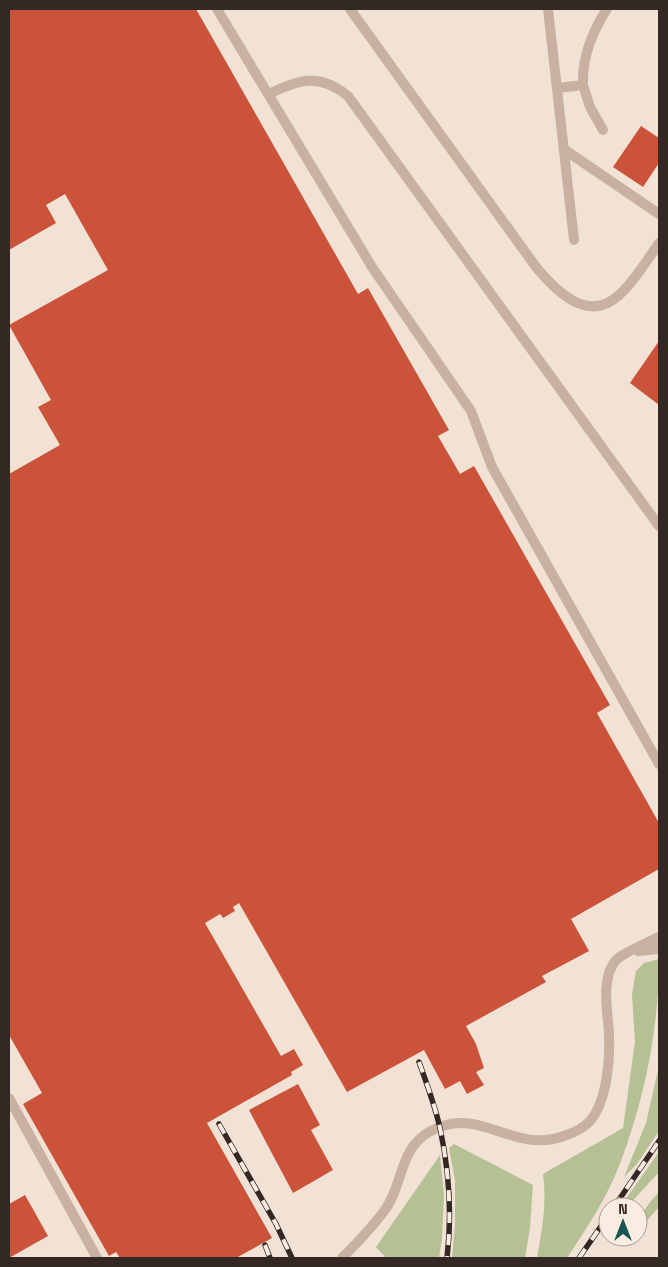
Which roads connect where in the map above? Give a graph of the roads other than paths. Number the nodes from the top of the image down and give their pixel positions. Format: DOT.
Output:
graph roads {
  1 [pos="216,9"];
  2 [pos="350,9"];
  3 [pos="548,9"];
  4 [pos="607,9"];
  5 [pos="583,85"];
  6 [pos="558,88"];
  7 [pos="269,94"];
  8 [pos="603,130"];
  9 [pos="565,150"];
  10 [pos="659,214"];
  11 [pos="574,240"];
  12 [pos="659,243"];
  13 [pos="659,526"];
  14 [pos="659,764"];
  15 [pos="659,937"];
  16 [pos="659,950"];
  17 [pos="633,951"];
  18 [pos="9,1098"];
  19 [pos="97,1258"];
  20 [pos="342,1258"];
  1 -- 7 [label="lane"];
  2 -- 12 [label="lane"];
  3 -- 6 [label="lane"];
  4 -- 5 [label="lane"];
  5 -- 6 [label="lane"];
  5 -- 8 [label="lane"];
  6 -- 9 [label="lane"];
  7 -- 13 [label="lane"];
  7 -- 14 [label="lane"];
  9 -- 10 [label="lane"];
  9 -- 11 [label="lane"];
  15 -- 17 [label="lane"];
  16 -- 17 [label="lane"];
  17 -- 20 [label="lane"];
  18 -- 19 [label="lane"];
}
